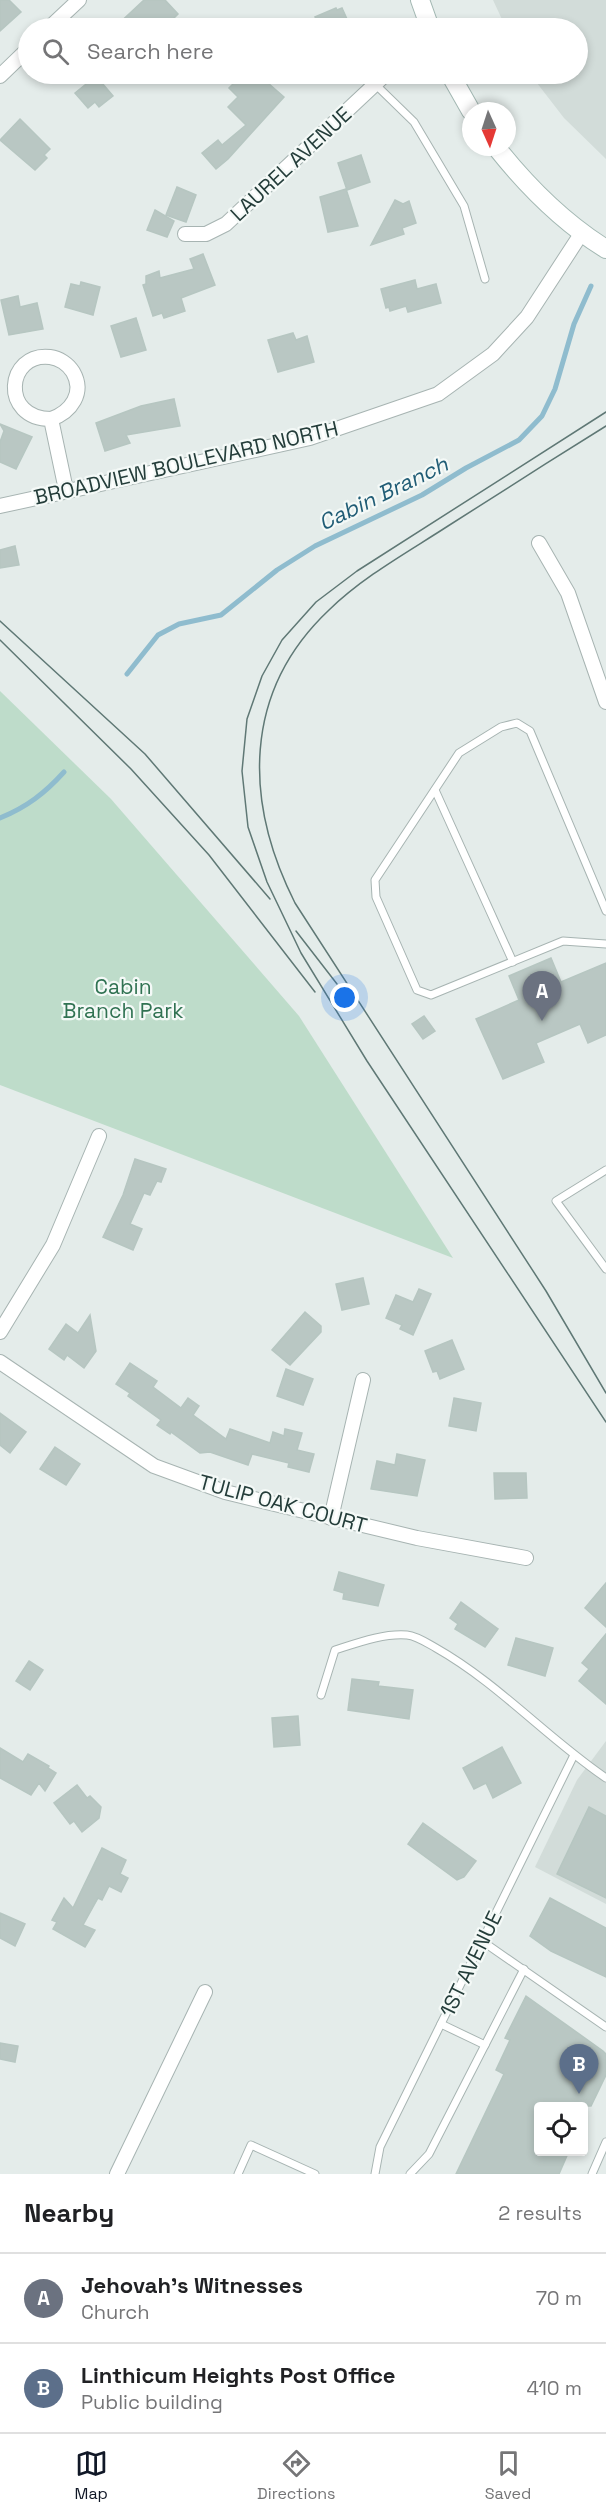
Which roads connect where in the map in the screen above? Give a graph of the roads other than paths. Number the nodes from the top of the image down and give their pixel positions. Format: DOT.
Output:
graph roads {
  1 [pos="79,0"];
  2 [pos="420,0"];
  3 [pos="60,18"];
  4 [pos="426,18"];
  5 [pos="18,59"];
  6 [pos="0,76"];
  7 [pos="456,84"];
  8 [pos="376,85"];
  9 [pos="466,102"];
  10 [pos="504,156"];
  11 [pos="185,234"];
  12 [pos="581,234"];
  13 [pos="606,249"];
  14 [pos="486,279"];
  15 [pos="51,419"];
  16 [pos="66,490"];
  17 [pos="0,506"];
  18 [pos="539,543"];
  19 [pos="606,702"];
  20 [pos="435,790"];
  21 [pos="606,911"];
  22 [pos="606,944"];
  23 [pos="513,962"];
  24 [pos="99,1136"];
  25 [pos="603,1172"];
  26 [pos="606,1182"];
  27 [pos="606,1269"];
  28 [pos="0,1332"];
  29 [pos="0,1362"];
  30 [pos="363,1380"];
  31 [pos="331,1518"];
  32 [pos="526,1558"];
  33 [pos="321,1695"];
  34 [pos="574,1755"];
  35 [pos="606,1779"];
  36 [pos="482,1941"];
  37 [pos="524,1969"];
  38 [pos="205,1992"];
  39 [pos="441,2024"];
  40 [pos="606,2026"];
  41 [pos="485,2045"];
  42 [pos="606,2142"];
  43 [pos="117,2174"];
  44 [pos="238,2174"];
  45 [pos="315,2174"];
  46 [pos="375,2174"];
  47 [pos="410,2174"];
  48 [pos="592,2174"];
  1 -- 3 [label="street"];
  2 -- 4 [label="main road"];
  5 -- 6 [label="street"];
  7 -- 9 [label="main road"];
  8 -- 11 [label="street, LAUREL AVENUE"];
  8 -- 14 [label="lane"];
  10 -- 12 [label="main road"];
  12 -- 13 [label="main road"];
  12 -- 16 [label="street, BROADVIEW BOULEVARD NORTH"];
  15 -- 15 [label="street"];
  15 -- 16 [label="street"];
  16 -- 17 [label="street, BROADVIEW BOULEVARD NORTH"];
  18 -- 19 [label="street"];
  20 -- 21 [label="lane"];
  20 -- 23 [label="lane"];
  20 -- 23 [label="lane"];
  22 -- 23 [label="lane"];
  24 -- 28 [label="street"];
  25 -- 26 [label="lane"];
  25 -- 27 [label="lane"];
  29 -- 31 [label="street, TULIP OAK COURT"];
  30 -- 31 [label="street"];
  31 -- 32 [label="street, TULIP OAK COURT"];
  33 -- 34 [label="lane"];
  34 -- 35 [label="lane"];
  34 -- 36 [label="lane, 1ST AVENUE"];
  36 -- 37 [label="lane"];
  36 -- 39 [label="lane, 1ST AVENUE"];
  37 -- 40 [label="lane"];
  37 -- 41 [label="lane"];
  38 -- 43 [label="street"];
  39 -- 41 [label="lane"];
  39 -- 46 [label="lane, 1ST AVENUE"];
  41 -- 47 [label="lane"];
  42 -- 48 [label="lane"];
  44 -- 45 [label="lane"];
}
